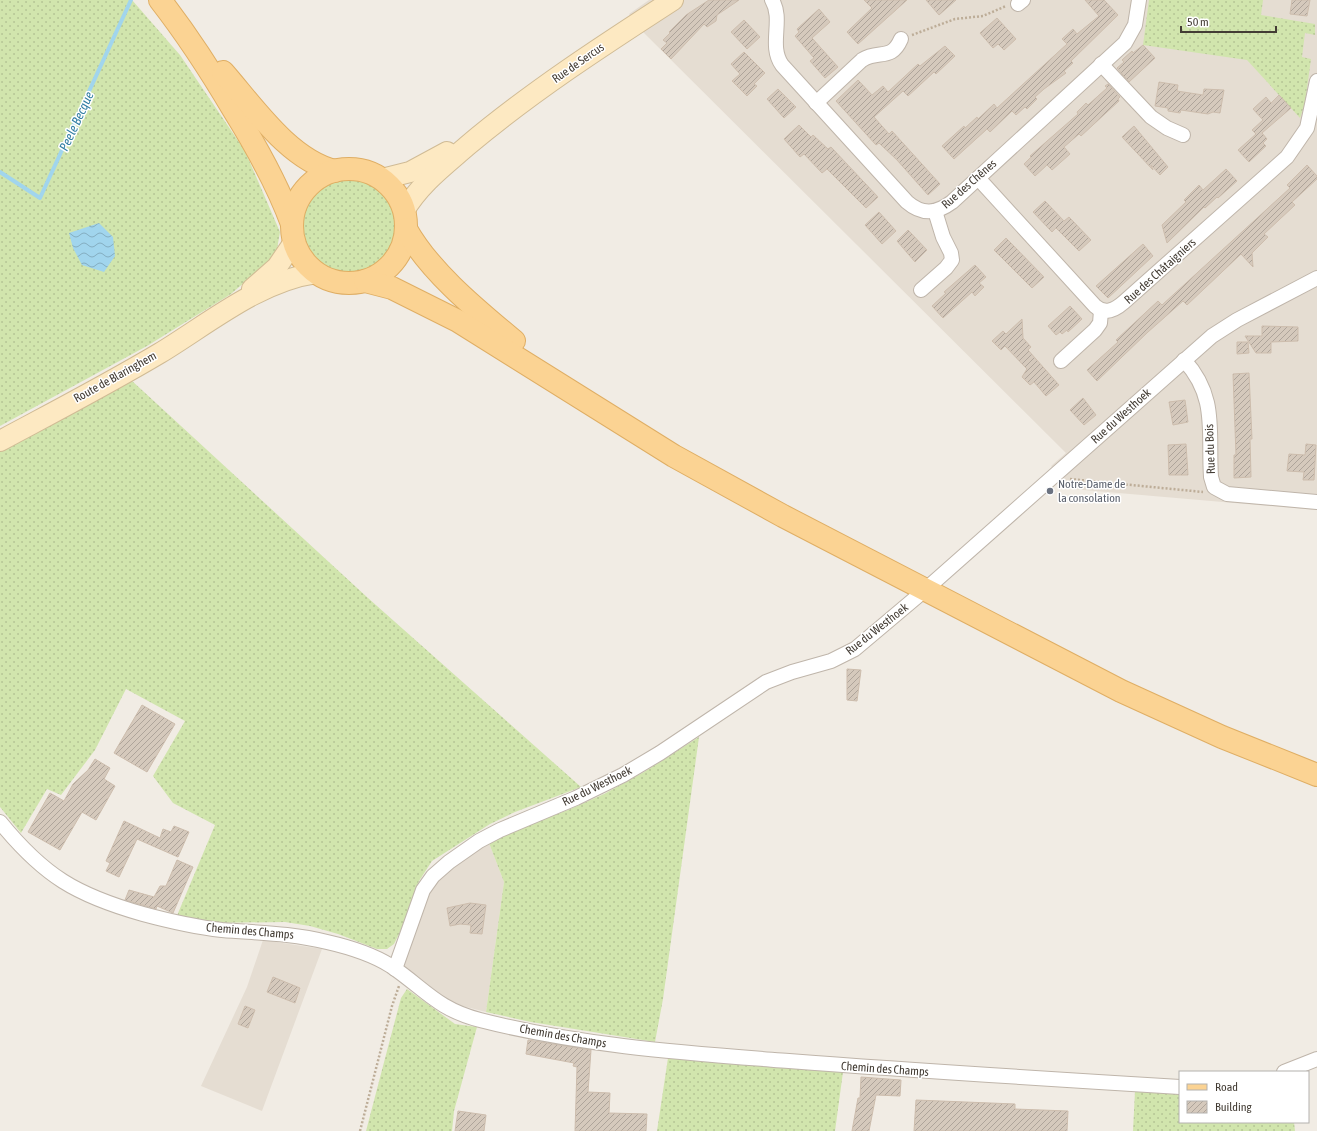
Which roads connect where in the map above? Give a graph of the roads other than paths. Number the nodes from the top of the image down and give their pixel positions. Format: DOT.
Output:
graph roads {
  1 [pos="160,0"];
  2 [pos="672,0"];
  3 [pos="772,0"];
  4 [pos="1139,0"];
  5 [pos="190,38"];
  6 [pos="901,39"];
  7 [pos="1102,64"];
  8 [pos="1317,81"];
  9 [pos="816,103"];
  10 [pos="485,130"];
  11 [pos="1183,135"];
  12 [pos="335,171"];
  13 [pos="978,178"];
  14 [pos="382,179"];
  15 [pos="935,211"];
  16 [pos="405,220"];
  17 [pos="293,233"];
  18 [pos="316,272"];
  19 [pos="1317,278"];
  20 [pos="366,281"];
  21 [pos="921,290"];
  22 [pos="228,309"];
  23 [pos="1101,311"];
  24 [pos="1184,360"];
  25 [pos="1061,361"];
  26 [pos="578,394"];
  27 [pos="0,441"];
  28 [pos="1317,502"];
  29 [pos="925,590"];
  30 [pos="1317,775"];
  31 [pos="0,822"];
  32 [pos="400,973"];
  33 [pos="1317,1059"];
  34 [pos="1287,1071"];
  35 [pos="1179,1087"];
  1 -- 5 [label="main road"];
  2 -- 10 [label="street, Rue de Sercus"];
  3 -- 9 [label="street, Rue des Chênes"];
  4 -- 7 [label="street, Rue des Chênes"];
  5 -- 12 [label="main road"];
  5 -- 17 [label="main road"];
  6 -- 9 [label="street"];
  7 -- 11 [label="street"];
  7 -- 13 [label="street, Rue des Chênes"];
  8 -- 23 [label="street, Rue des Châtaigniers"];
  9 -- 15 [label="street, Rue des Chênes"];
  10 -- 14 [label="street, Rue de Sercus"];
  10 -- 16 [label="street, Rue de Sercus"];
  12 -- 14 [label="main road"];
  12 -- 17 [label="main road"];
  13 -- 15 [label="street, Rue des Chênes"];
  13 -- 23 [label="street"];
  14 -- 16 [label="main road"];
  15 -- 21 [label="street"];
  16 -- 20 [label="main road"];
  16 -- 26 [label="main road"];
  17 -- 18 [label="main road"];
  17 -- 22 [label="street, Route de Blaringhem"];
  18 -- 20 [label="main road"];
  18 -- 22 [label="street, Route de Blaringhem"];
  19 -- 24 [label="street, Rue du Westhoek"];
  20 -- 26 [label="main road"];
  22 -- 27 [label="street, Route de Blaringhem"];
  23 -- 25 [label="street"];
  24 -- 28 [label="street, Rue du Bois"];
  24 -- 29 [label="street, Rue du Westhoek"];
  26 -- 29 [label="main road"];
  29 -- 30 [label="main road"];
  29 -- 32 [label="street, Rue du Westhoek"];
  31 -- 32 [label="street, Chemin des Champs"];
  32 -- 35 [label="street, Chemin des Champs"];
  33 -- 34 [label="street"];
}
